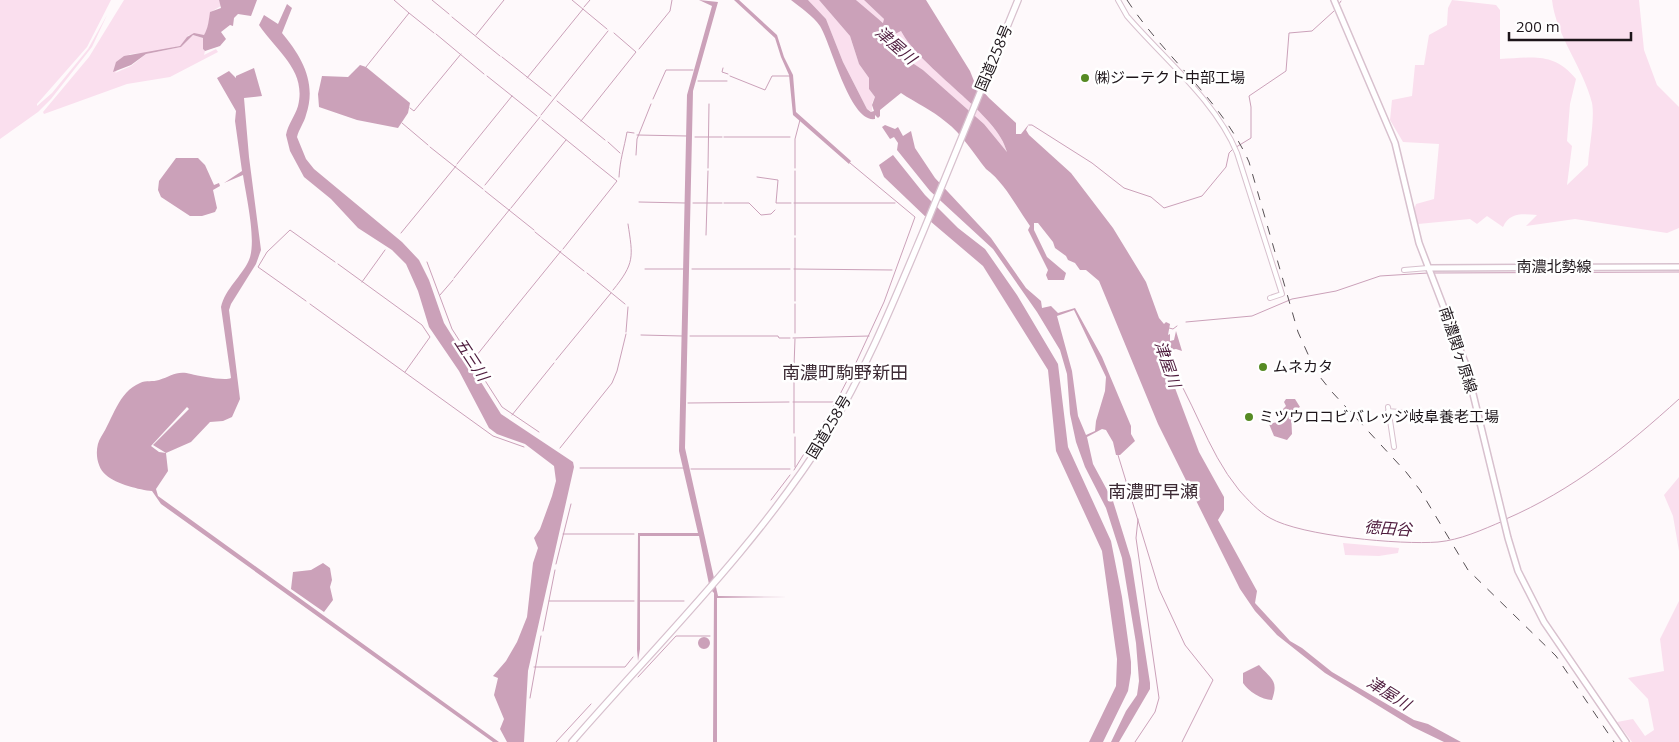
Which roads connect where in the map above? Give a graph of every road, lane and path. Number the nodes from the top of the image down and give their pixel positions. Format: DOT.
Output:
graph roads {
  1 [pos="1018,0"];
  2 [pos="1118,0"];
  3 [pos="1334,0"];
  4 [pos="1679,267"];
  5 [pos="1428,268"];
  6 [pos="1404,270"];
  7 [pos="1270,298"];
  8 [pos="1478,416"];
  9 [pos="1394,447"];
  10 [pos="572,742"];
  11 [pos="1626,742"];
  1 -- 10 [label="highway, 国道258号"];
  2 -- 7 [label="street"];
  3 -- 5 [label="main road, 南濃関ヶ原線"];
  4 -- 5 [label="main road, 南濃北勢線"];
  5 -- 6 [label="street"];
  5 -- 8 [label="main road, 南濃関ヶ原線"];
  8 -- 9 [label="street"];
  8 -- 11 [label="main road, 南濃関ヶ原線"];
}
